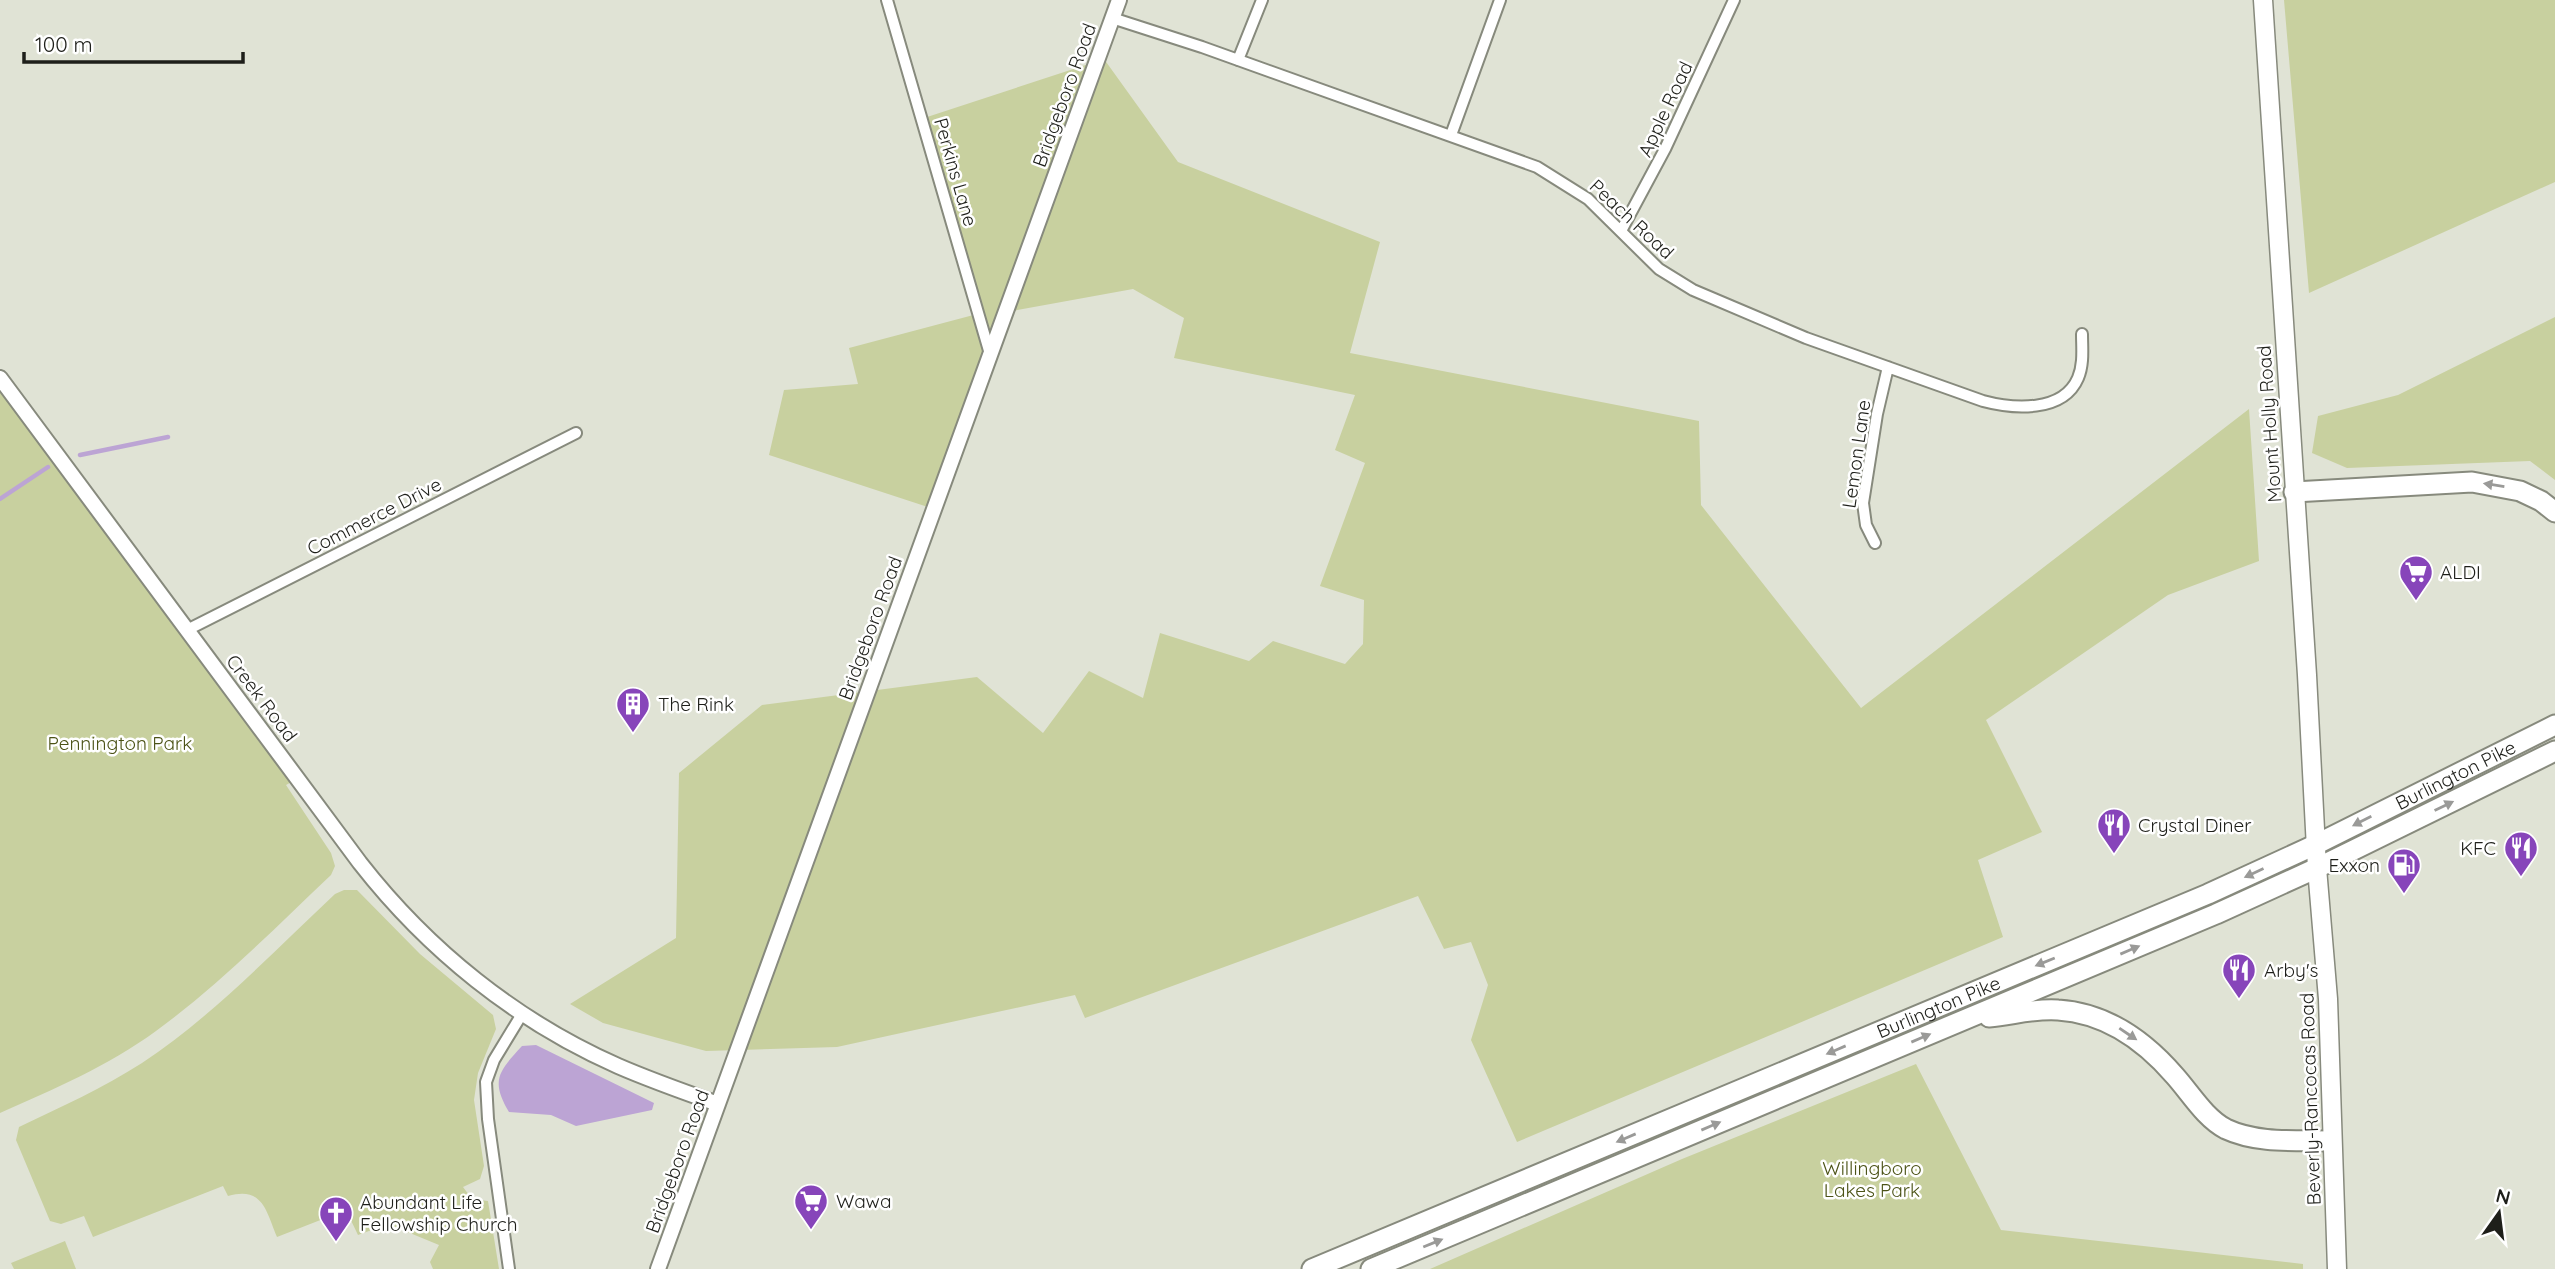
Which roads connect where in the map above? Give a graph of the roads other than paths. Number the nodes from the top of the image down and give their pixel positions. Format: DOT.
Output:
graph roads {
  1 [pos="887,0"];
  2 [pos="1119,0"];
  3 [pos="1262,0"];
  4 [pos="1500,0"];
  5 [pos="1734,0"];
  6 [pos="2263,0"];
  7 [pos="1112,18"];
  8 [pos="1238,60"];
  9 [pos="1451,135"];
  10 [pos="1621,231"];
  11 [pos="2082,334"];
  12 [pos="990,354"];
  13 [pos="1888,367"];
  14 [pos="0,377"];
  15 [pos="576,433"];
  16 [pos="2294,492"];
  17 [pos="2555,512"];
  18 [pos="1875,543"];
  19 [pos="187,630"];
  20 [pos="2555,725"];
  21 [pos="2555,751"];
  22 [pos="2317,844"];
  23 [pos="2317,868"];
  24 [pos="522,1014"];
  25 [pos="1967,1018"];
  26 [pos="718,1104"];
  27 [pos="2331,1141"];
  28 [pos="509,1269"];
  29 [pos="658,1269"];
  30 [pos="1312,1269"];
  31 [pos="1371,1269"];
  32 [pos="2337,1269"];
  1 -- 12 [label="street, Perkins Lane"];
  2 -- 7 [label="street, Bridgeboro Road"];
  3 -- 8 [label="street"];
  4 -- 9 [label="street"];
  5 -- 10 [label="street, Apple Road"];
  6 -- 16 [label="main road, Mount Holly Road"];
  7 -- 8 [label="street, Peach Road"];
  7 -- 12 [label="street, Bridgeboro Road"];
  8 -- 9 [label="street, Peach Road"];
  9 -- 10 [label="street, Peach Road"];
  10 -- 13 [label="street, Peach Road"];
  11 -- 13 [label="street, Peach Road"];
  12 -- 26 [label="street, Bridgeboro Road"];
  13 -- 18 [label="street, Lemon Lane"];
  14 -- 19 [label="street, Creek Road"];
  15 -- 19 [label="street, Commerce Drive"];
  17 -- 16 [label="highway, one-way"];
  16 -- 22 [label="main road, Mount Holly Road"];
  19 -- 24 [label="street, Creek Road"];
  20 -- 22 [label="highway, Burlington Pike, one-way"];
  23 -- 21 [label="highway, Burlington Pike, one-way"];
  22 -- 23 [label="main road, Beverly-Rancocas Road"];
  22 -- 30 [label="highway, Burlington Pike, one-way"];
  25 -- 23 [label="highway, Burlington Pike, one-way"];
  23 -- 27 [label="main road, Beverly-Rancocas Road"];
  24 -- 26 [label="street, Creek Road"];
  24 -- 28 [label="street"];
  25 -- 27 [label="highway, one-way"];
  31 -- 25 [label="highway, Burlington Pike, one-way"];
  26 -- 29 [label="street, Bridgeboro Road"];
  27 -- 32 [label="main road, Beverly-Rancocas Road"];
}
